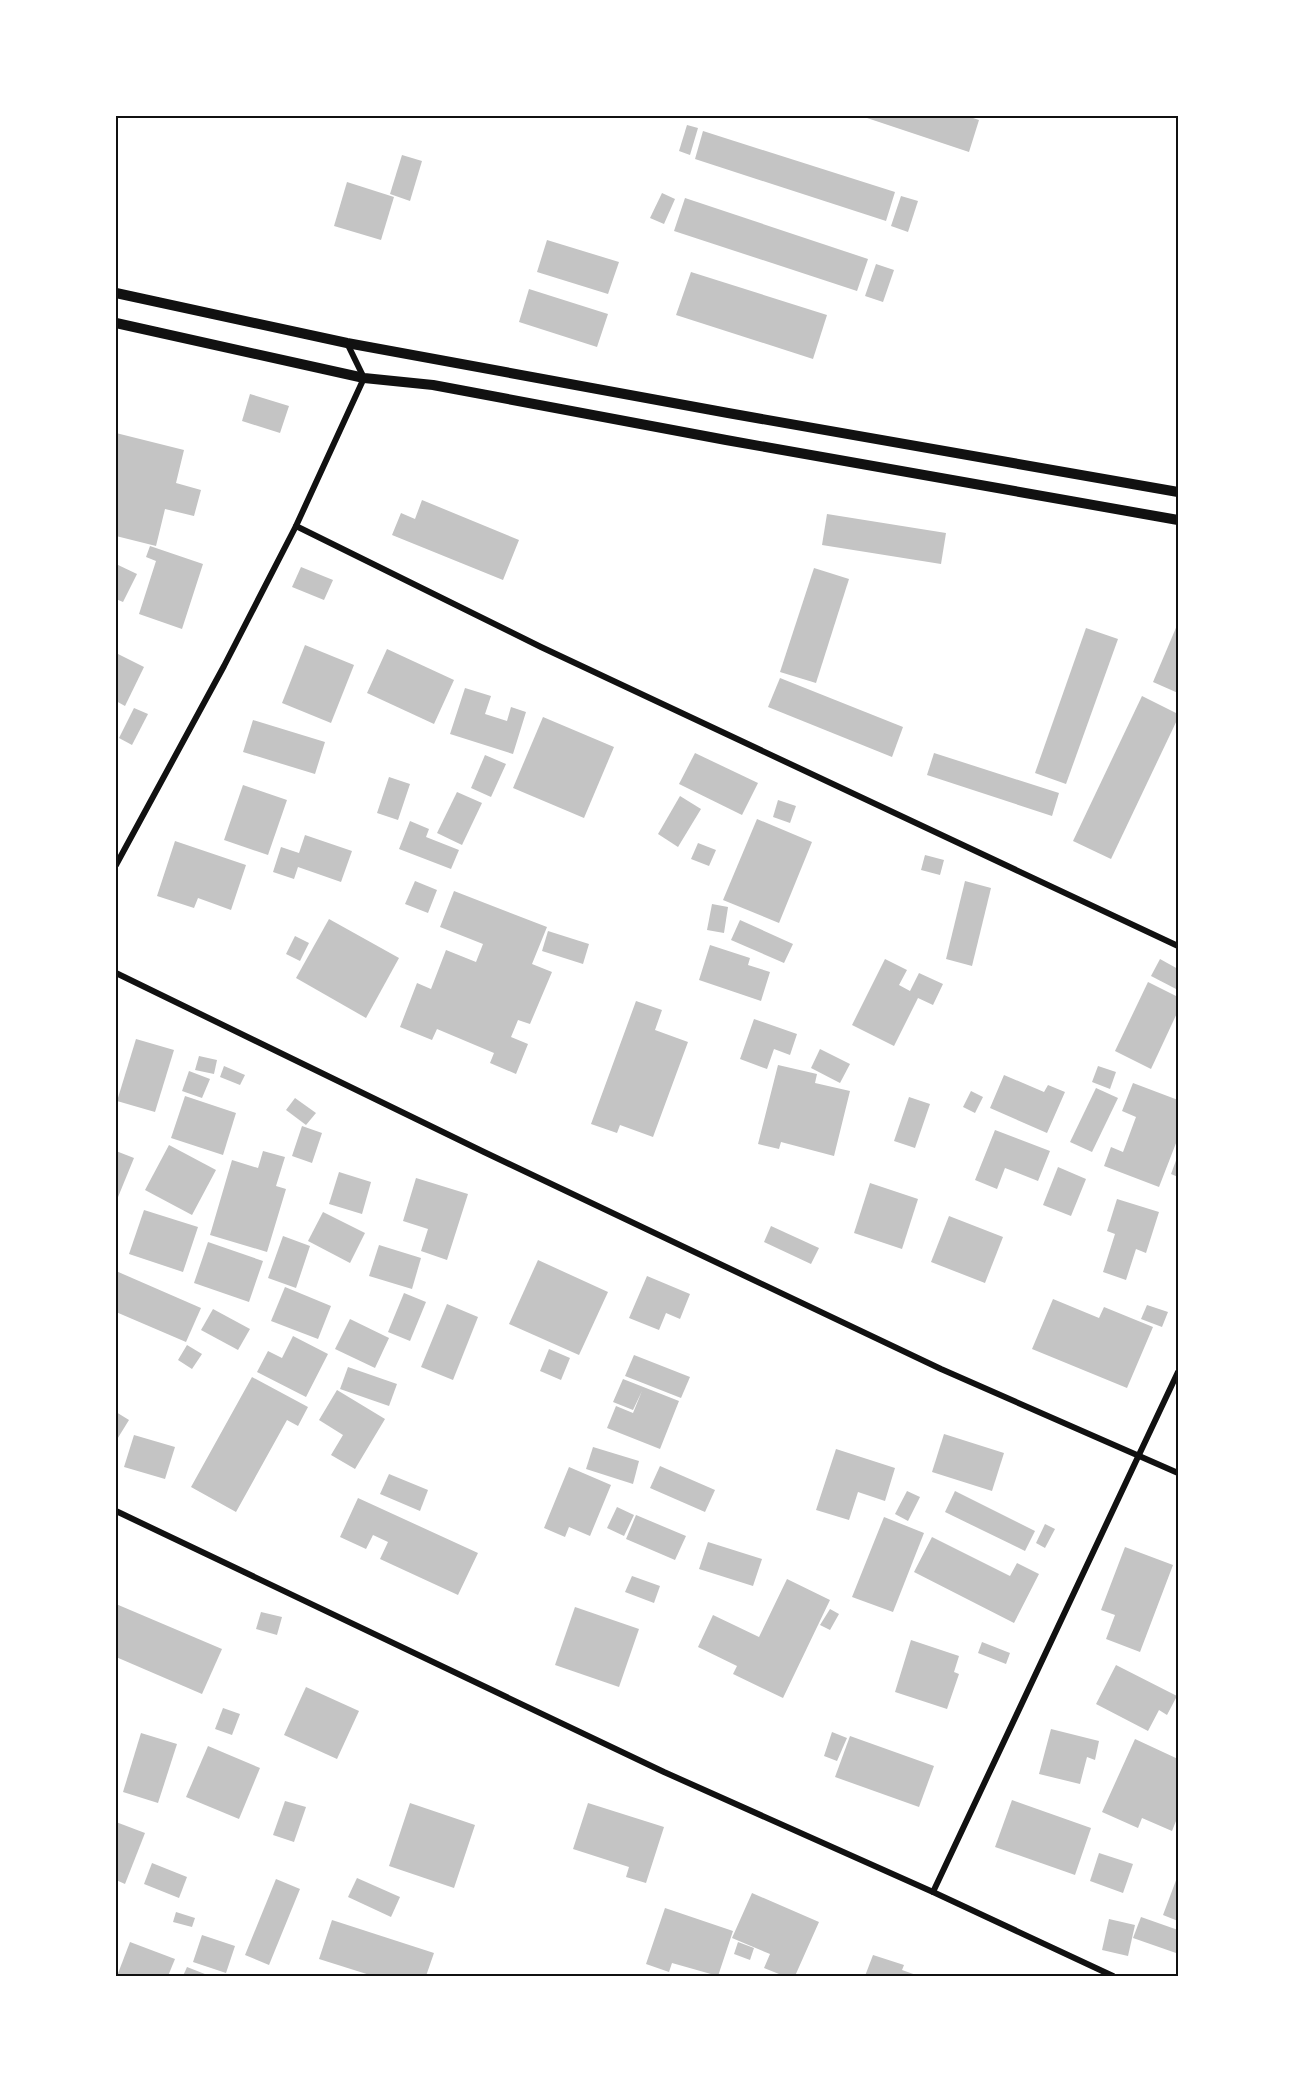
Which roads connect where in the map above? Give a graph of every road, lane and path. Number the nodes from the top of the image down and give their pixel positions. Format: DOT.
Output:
graph roads {
  1 [pos="116,293"];
  2 [pos="116,323"];
  3 [pos="347,343"];
  4 [pos="364,378"];
  5 [pos="1179,492"];
  6 [pos="1179,520"];
  7 [pos="296,526"];
  8 [pos="116,865"];
  9 [pos="1179,946"];
  10 [pos="116,973"];
  11 [pos="1179,1372"];
  12 [pos="1140,1454"];
  13 [pos="1179,1473"];
  14 [pos="116,1511"];
  15 [pos="933,1892"];
  16 [pos="1113,1977"];
  1 -- 3 [label="street"];
  2 -- 4 [label="street"];
  3 -- 4 [label="street"];
  3 -- 5 [label="street"];
  4 -- 6 [label="street"];
  4 -- 7 [label="street"];
  7 -- 8 [label="street"];
  7 -- 9 [label="street"];
  10 -- 12 [label="street"];
  11 -- 12 [label="street"];
  12 -- 13 [label="street"];
  12 -- 15 [label="street"];
  14 -- 15 [label="street"];
  15 -- 16 [label="street"];
}
